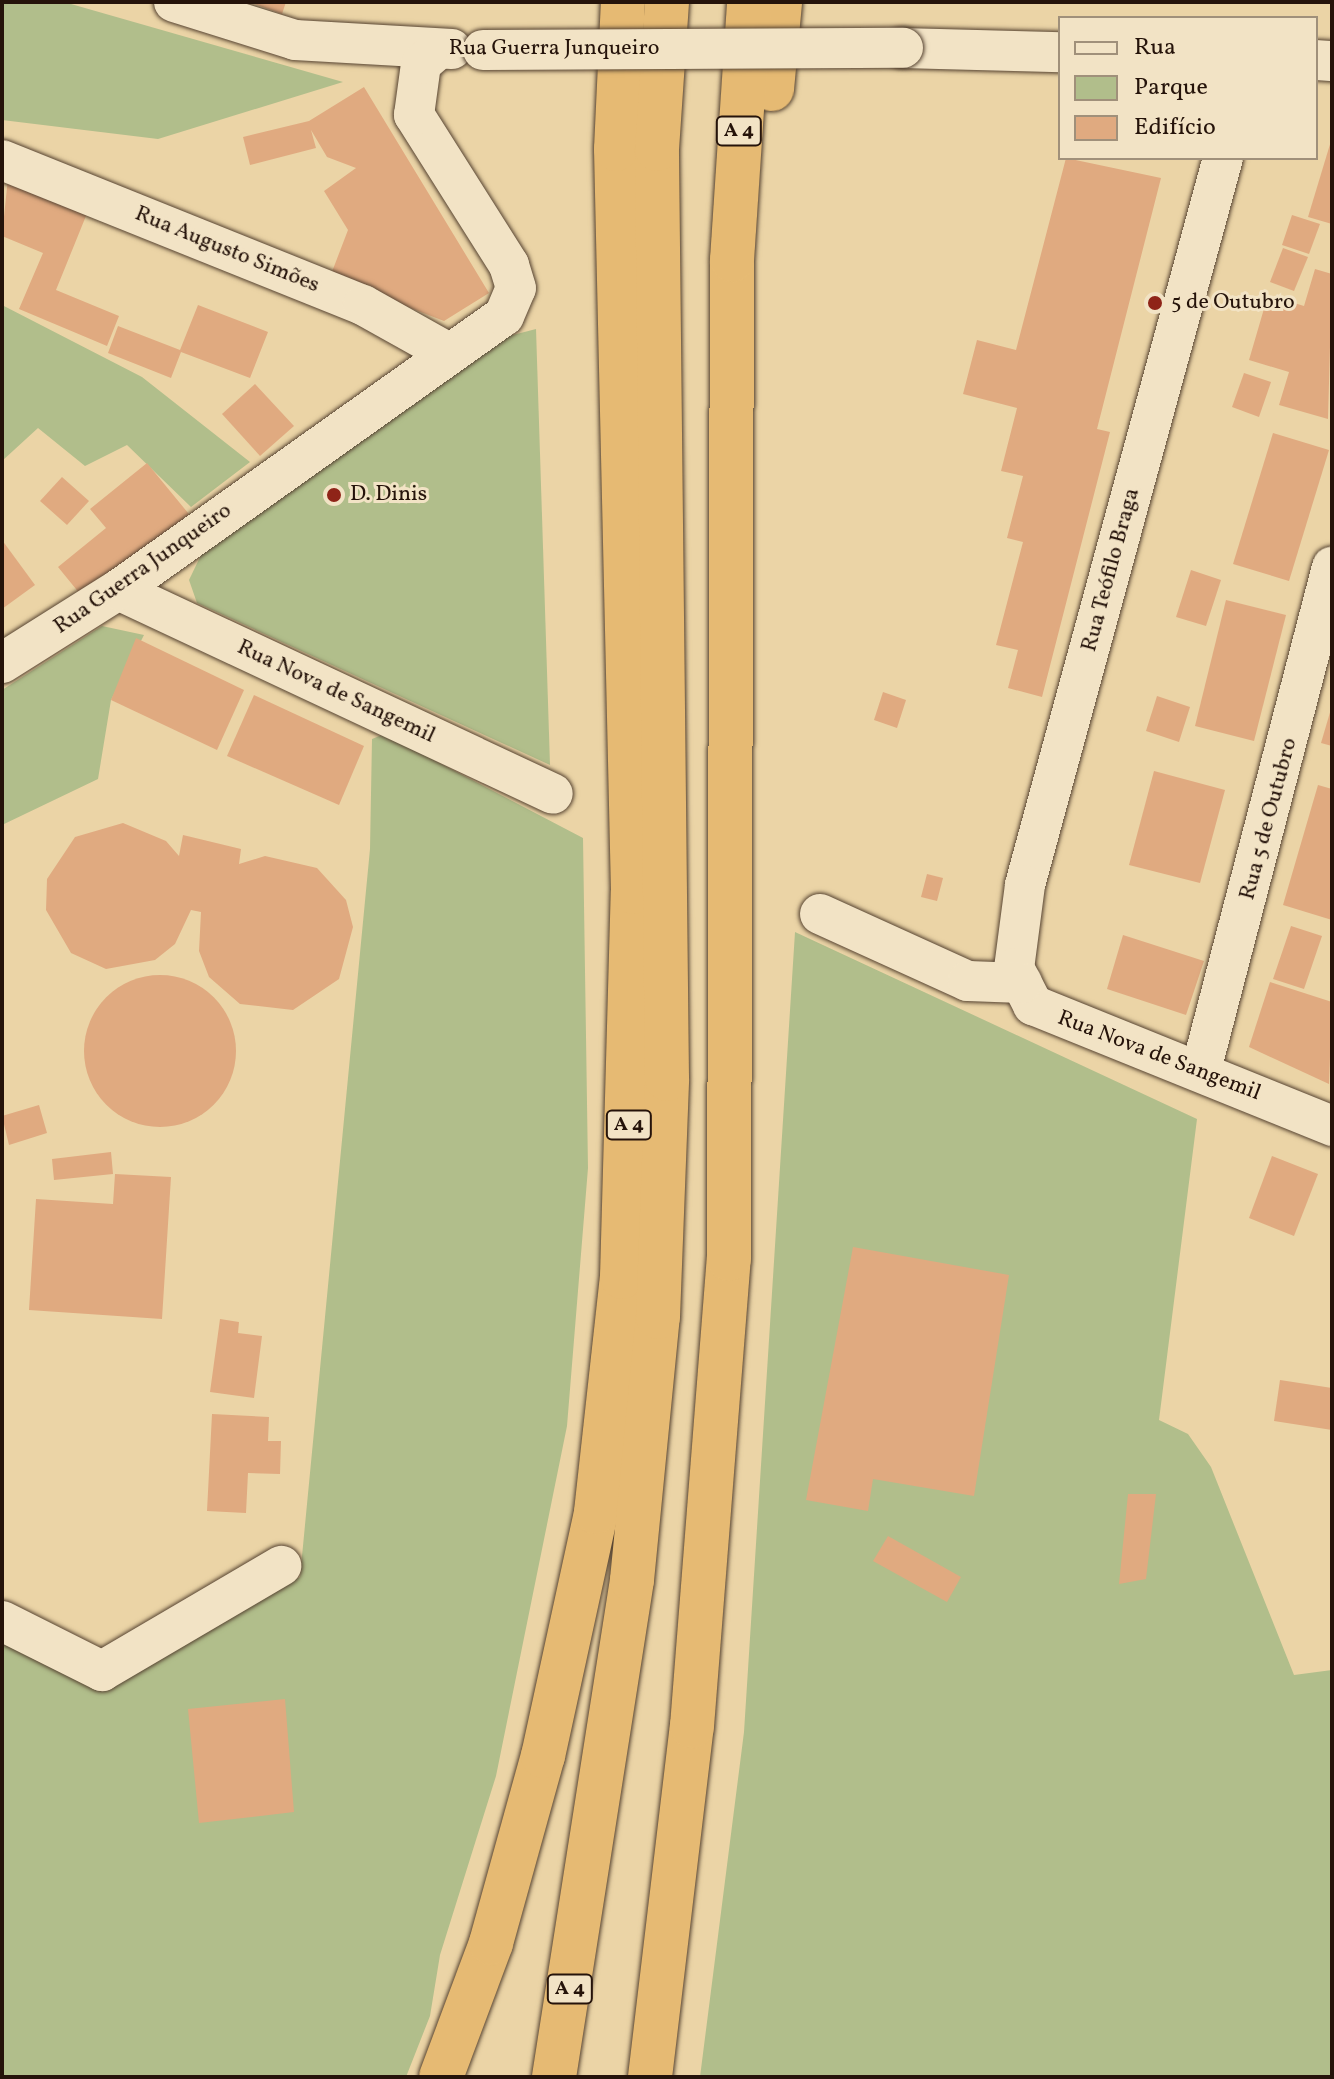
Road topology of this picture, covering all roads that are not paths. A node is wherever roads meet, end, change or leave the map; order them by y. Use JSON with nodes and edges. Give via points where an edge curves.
{"nodes":[{"id":1,"x":174,"y":2,"type":"edge"},
{"id":2,"x":623,"y":2,"type":"edge"},
{"id":3,"x":667,"y":2,"type":"edge"},
{"id":4,"x":749,"y":2,"type":"edge"},
{"id":5,"x":780,"y":2,"type":"edge"},
{"id":6,"x":438,"y":49,"type":"junction"},
{"id":7,"x":1058,"y":52,"type":"edge"},
{"id":8,"x":2,"y":160,"type":"edge"},
{"id":9,"x":1222,"y":160,"type":"edge"},
{"id":10,"x":732,"y":260,"type":"junction"},
{"id":11,"x":447,"y":352,"type":"junction"},
{"id":12,"x":1332,"y":567,"type":"edge"},
{"id":13,"x":118,"y":590,"type":"junction"},
{"id":14,"x":2,"y":663,"type":"edge"},
{"id":15,"x":553,"y":794,"type":"dead end"},
{"id":16,"x":820,"y":914,"type":"dead end"},
{"id":17,"x":1022,"y":983,"type":"junction"},
{"id":18,"x":1201,"y":1070,"type":"junction"},
{"id":19,"x":1332,"y":1126,"type":"edge"},
{"id":20,"x":281,"y":1566,"type":"dead end"},
{"id":21,"x":2,"y":1621,"type":"edge"},
{"id":22,"x":441,"y":2077,"type":"edge"},
{"id":23,"x":554,"y":2077,"type":"edge"},
{"id":24,"x":650,"y":2077,"type":"edge"}],
"edges":[{"from":1,"to":6,"type":"street","via":[[295,40]]},
{"from":2,"to":22,"type":"highway","number":"A 4","via":[[616,149],[633,892],[622,1277],[596,1512],[543,1756],[491,1943]]},
{"from":3,"to":23,"type":"highway","number":"A 4","via":[[657,149],[667,1031],[658,1317],[632,1580]]},
{"from":4,"to":10,"type":"highway","number":"A 4"},
{"from":5,"to":10,"type":"highway","via":[[760,228]]},
{"from":6,"to":7,"type":"street","name":"Rua Guerra Junqueiro","bridge":true},
{"from":6,"to":11,"type":"street","name":"Rua Guerra Junqueiro","via":[[421,64],[414,115],[509,265],[516,288],[504,316]]},
{"from":8,"to":11,"type":"street","name":"Rua Augusto Simões","via":[[363,305]]},
{"from":9,"to":17,"type":"street","name":"Rua Teófilo Braga","via":[[1017,916],[1012,948]]},
{"from":10,"to":24,"type":"highway","number":"A 4","via":[[729,1259],[692,1726]]},
{"from":11,"to":13,"type":"street","name":"Rua Guerra Junqueiro"},
{"from":12,"to":18,"type":"street","name":"Rua 5 de Outubro"},
{"from":13,"to":14,"type":"street","name":"Rua Guerra Junqueiro"},
{"from":13,"to":15,"type":"street","name":"Rua Nova de Sangemil"},
{"from":16,"to":17,"type":"street","via":[[968,981]]},
{"from":17,"to":18,"type":"street","name":"Rua Nova de Sangemil","via":[[1033,1005]]},
{"from":18,"to":19,"type":"street","name":"Rua Nova de Sangemil"},
{"from":20,"to":21,"type":"street","via":[[102,1671]]}]}
